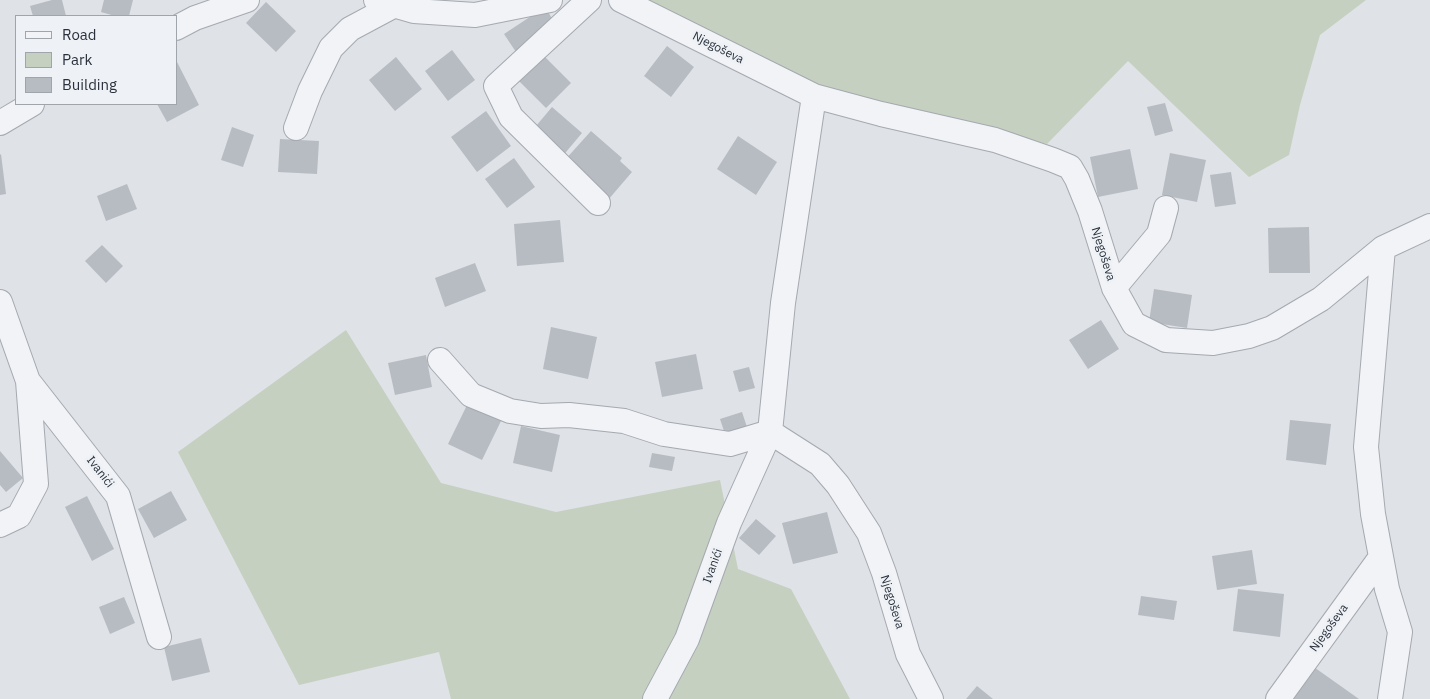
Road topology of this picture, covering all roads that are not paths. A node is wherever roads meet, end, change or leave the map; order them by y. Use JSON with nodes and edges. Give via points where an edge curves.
{"nodes":[{"id":1,"x":247,"y":0,"type":"edge"},
{"id":2,"x":550,"y":0,"type":"edge"},
{"id":3,"x":589,"y":0,"type":"edge"},
{"id":4,"x":621,"y":0,"type":"edge"},
{"id":5,"x":386,"y":3,"type":"edge"},
{"id":6,"x":470,"y":8,"type":"edge"},
{"id":7,"x":185,"y":15,"type":"edge"},
{"id":8,"x":814,"y":96,"type":"junction"},
{"id":9,"x":30,"y":105,"type":"edge"},
{"id":10,"x":0,"y":123,"type":"edge"},
{"id":11,"x":296,"y":128,"type":"dead end"},
{"id":12,"x":598,"y":203,"type":"dead end"},
{"id":13,"x":1166,"y":208,"type":"dead end"},
{"id":14,"x":1430,"y":226,"type":"edge"},
{"id":15,"x":1383,"y":248,"type":"junction"},
{"id":16,"x":1114,"y":288,"type":"junction"},
{"id":17,"x":0,"y":302,"type":"edge"},
{"id":18,"x":440,"y":360,"type":"dead end"},
{"id":19,"x":28,"y":381,"type":"junction"},
{"id":20,"x":770,"y":432,"type":"junction"},
{"id":21,"x":0,"y":525,"type":"edge"},
{"id":22,"x":1381,"y":557,"type":"junction"},
{"id":23,"x":159,"y":637,"type":"dead end"},
{"id":24,"x":655,"y":699,"type":"edge"},
{"id":25,"x":931,"y":699,"type":"edge"},
{"id":26,"x":1278,"y":699,"type":"edge"},
{"id":27,"x":1390,"y":699,"type":"edge"}],
"edges":[{"from":1,"to":7,"type":"street"},
{"from":2,"to":6,"type":"street"},
{"from":3,"to":12,"type":"street","via":[[496,86],[511,117]]},
{"from":4,"to":8,"type":"street","name":"Njegoševa"},
{"from":5,"to":6,"type":"street","via":[[414,11]]},
{"from":5,"to":11,"type":"street","via":[[350,29],[331,48]]},
{"from":8,"to":16,"type":"street","name":"Njegoševa","via":[[995,140],[1070,168],[1090,211]]},
{"from":8,"to":20,"type":"street","via":[[783,303]]},
{"from":9,"to":10,"type":"street"},
{"from":13,"to":16,"type":"street","via":[[1159,234]]},
{"from":14,"to":15,"type":"street","name":"Njegoševa"},
{"from":15,"to":16,"type":"street","name":"Njegoševa","via":[[1321,299],[1272,328],[1213,344],[1166,340],[1134,324]]},
{"from":15,"to":22,"type":"street","via":[[1366,448]]},
{"from":17,"to":19,"type":"street","name":"Ivanići"},
{"from":18,"to":20,"type":"street","via":[[471,395],[510,411],[624,421],[664,434],[730,444]]},
{"from":19,"to":21,"type":"street","name":"Ivanići","via":[[36,484],[19,516]]},
{"from":19,"to":23,"type":"street","name":"Ivanići","via":[[118,496]]},
{"from":20,"to":24,"type":"street","name":"Ivanići","via":[[729,523],[686,639]]},
{"from":20,"to":25,"type":"street","name":"Njegoševa","via":[[820,464],[869,532],[908,654]]},
{"from":22,"to":26,"type":"street","name":"Njegoševa"},
{"from":22,"to":27,"type":"street","via":[[1400,632]]}]}
